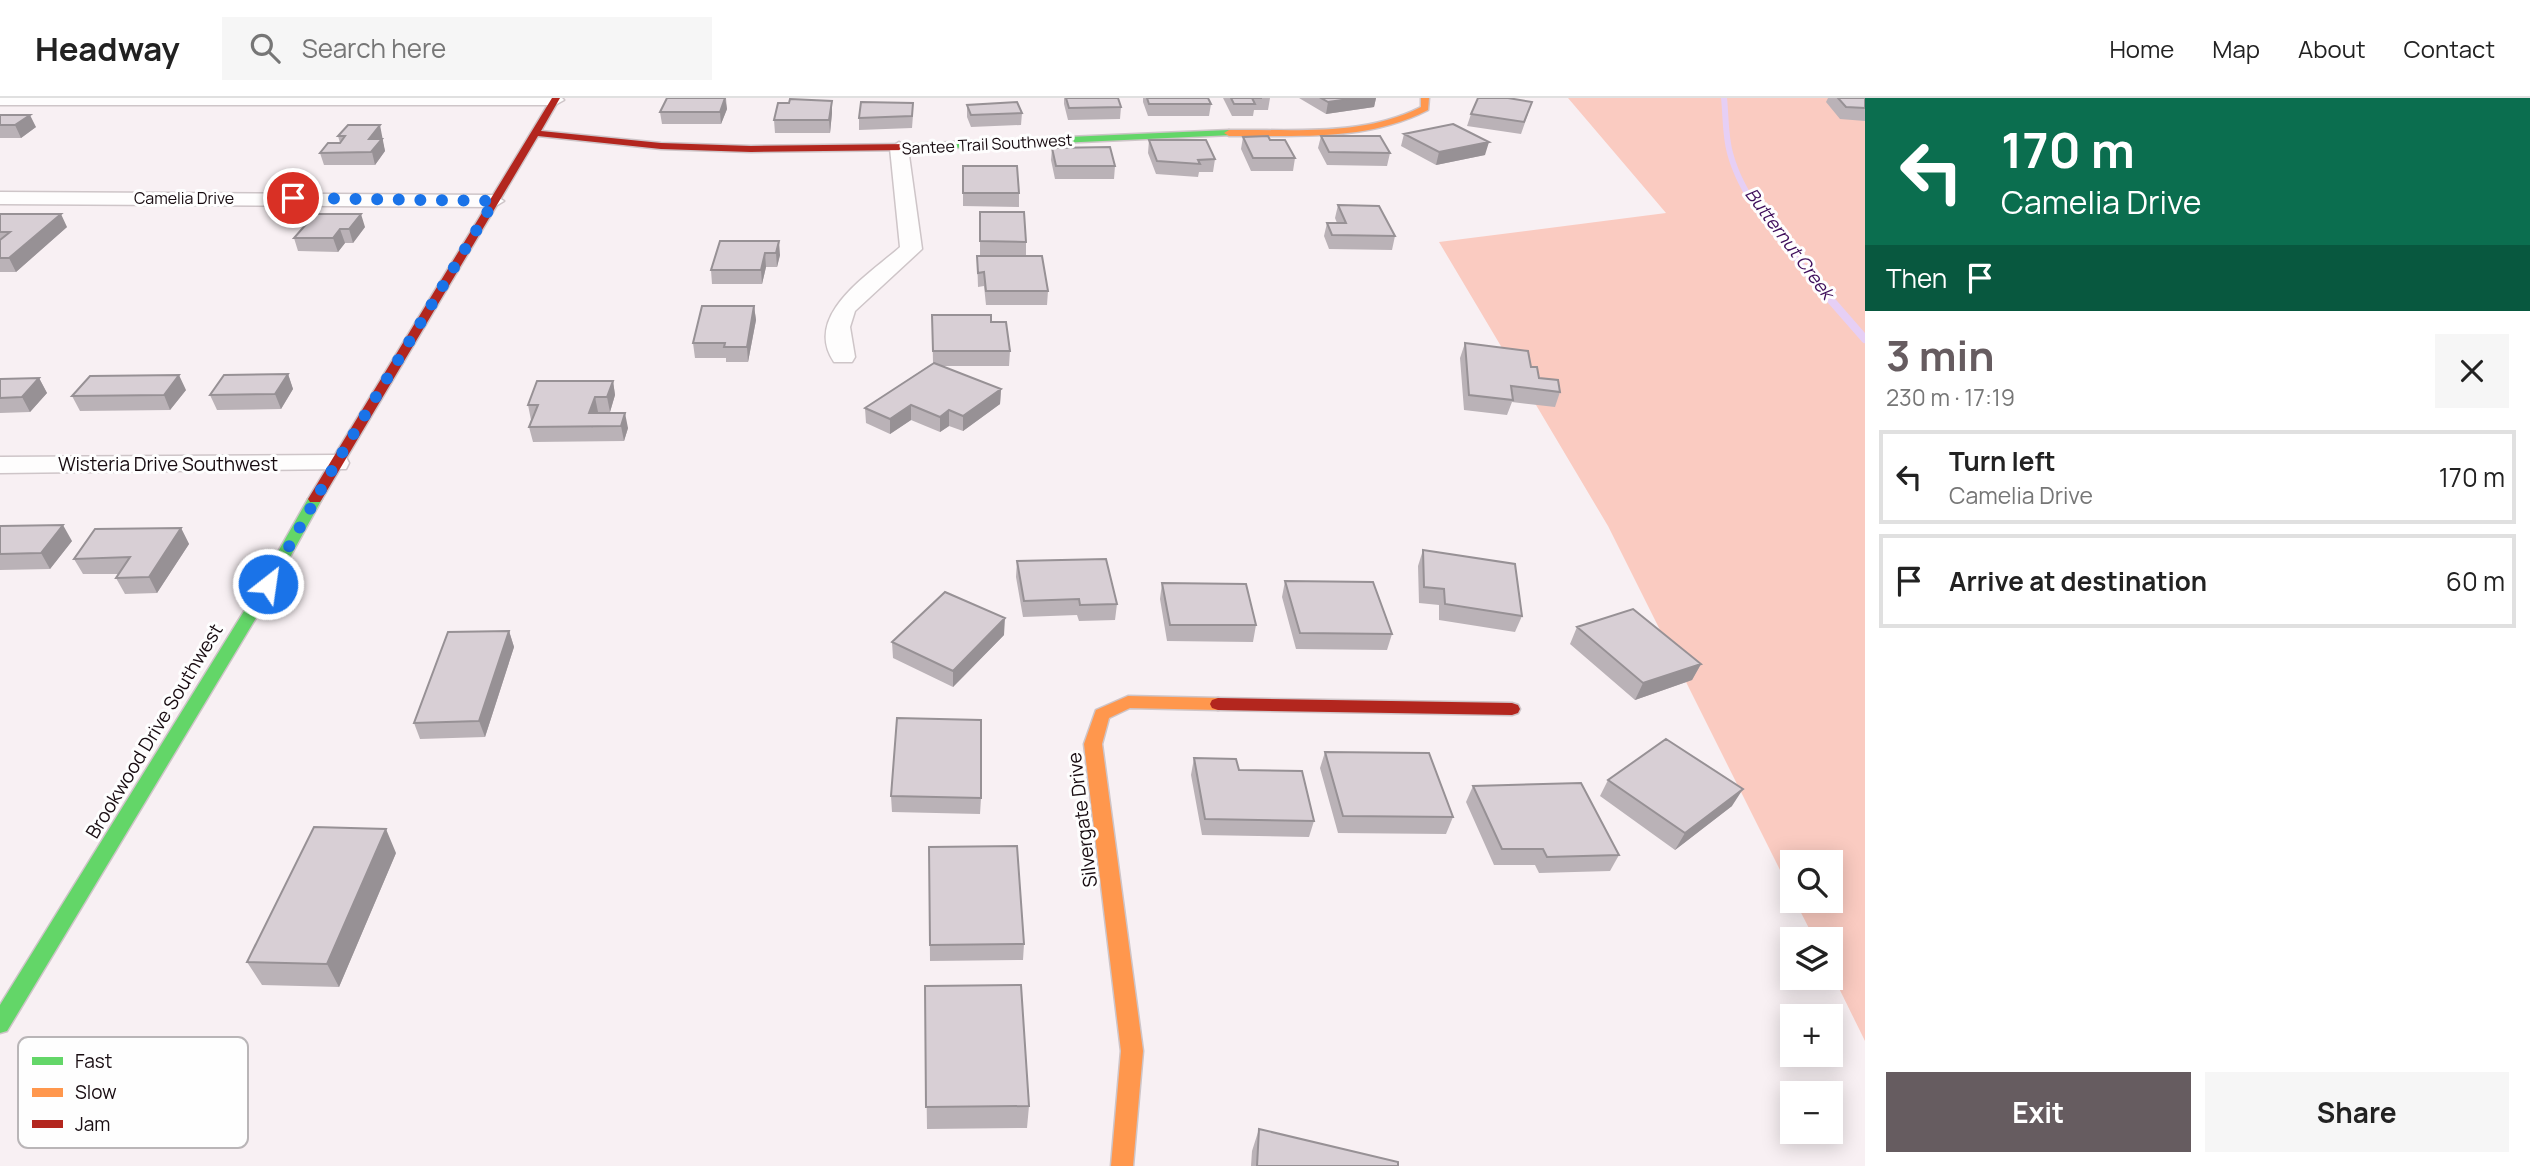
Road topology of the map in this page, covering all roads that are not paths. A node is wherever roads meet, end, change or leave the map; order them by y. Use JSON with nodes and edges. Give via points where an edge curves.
{"nodes":[{"id":1,"x":1424,"y":98,"type":"edge"},
{"id":2,"x":555,"y":99,"type":"edge"},
{"id":3,"x":0,"y":100,"type":"edge"},
{"id":4,"x":535,"y":133,"type":"junction"},
{"id":5,"x":899,"y":148,"type":"junction"},
{"id":6,"x":0,"y":198,"type":"edge"},
{"id":7,"x":494,"y":201,"type":"junction"},
{"id":8,"x":843,"y":357,"type":"dead end"},
{"id":9,"x":336,"y":463,"type":"junction"},
{"id":10,"x":0,"y":465,"type":"edge"},
{"id":11,"x":1512,"y":709,"type":"dead end"},
{"id":12,"x":0,"y":1024,"type":"edge"},
{"id":13,"x":1122,"y":1166,"type":"edge"}],
"edges":[{"from":1,"to":5,"type":"street","name":"Santee Trail Southwest","via":[[1425,108],[1410,118],[1358,130]]},
{"from":2,"to":3,"type":"street"},
{"from":2,"to":4,"type":"street","name":"Brookwood Drive Southwest"},
{"from":4,"to":5,"type":"street","name":"Santee Trail Southwest","via":[[712,148]]},
{"from":4,"to":7,"type":"street","name":"Brookwood Drive Southwest"},
{"from":5,"to":8,"type":"street","via":[[911,249],[845,308],[838,327]]},
{"from":6,"to":7,"type":"street","name":"Camelia Drive"},
{"from":7,"to":9,"type":"street","name":"Brookwood Drive Southwest"},
{"from":9,"to":10,"type":"street","name":"Wisteria Drive Southwest"},
{"from":9,"to":12,"type":"street","name":"Brookwood Drive Southwest","via":[[254,608]]},
{"from":11,"to":13,"type":"street","name":"Silvergate Drive","via":[[1128,702],[1102,714],[1093,744],[1132,1051]]}]}
